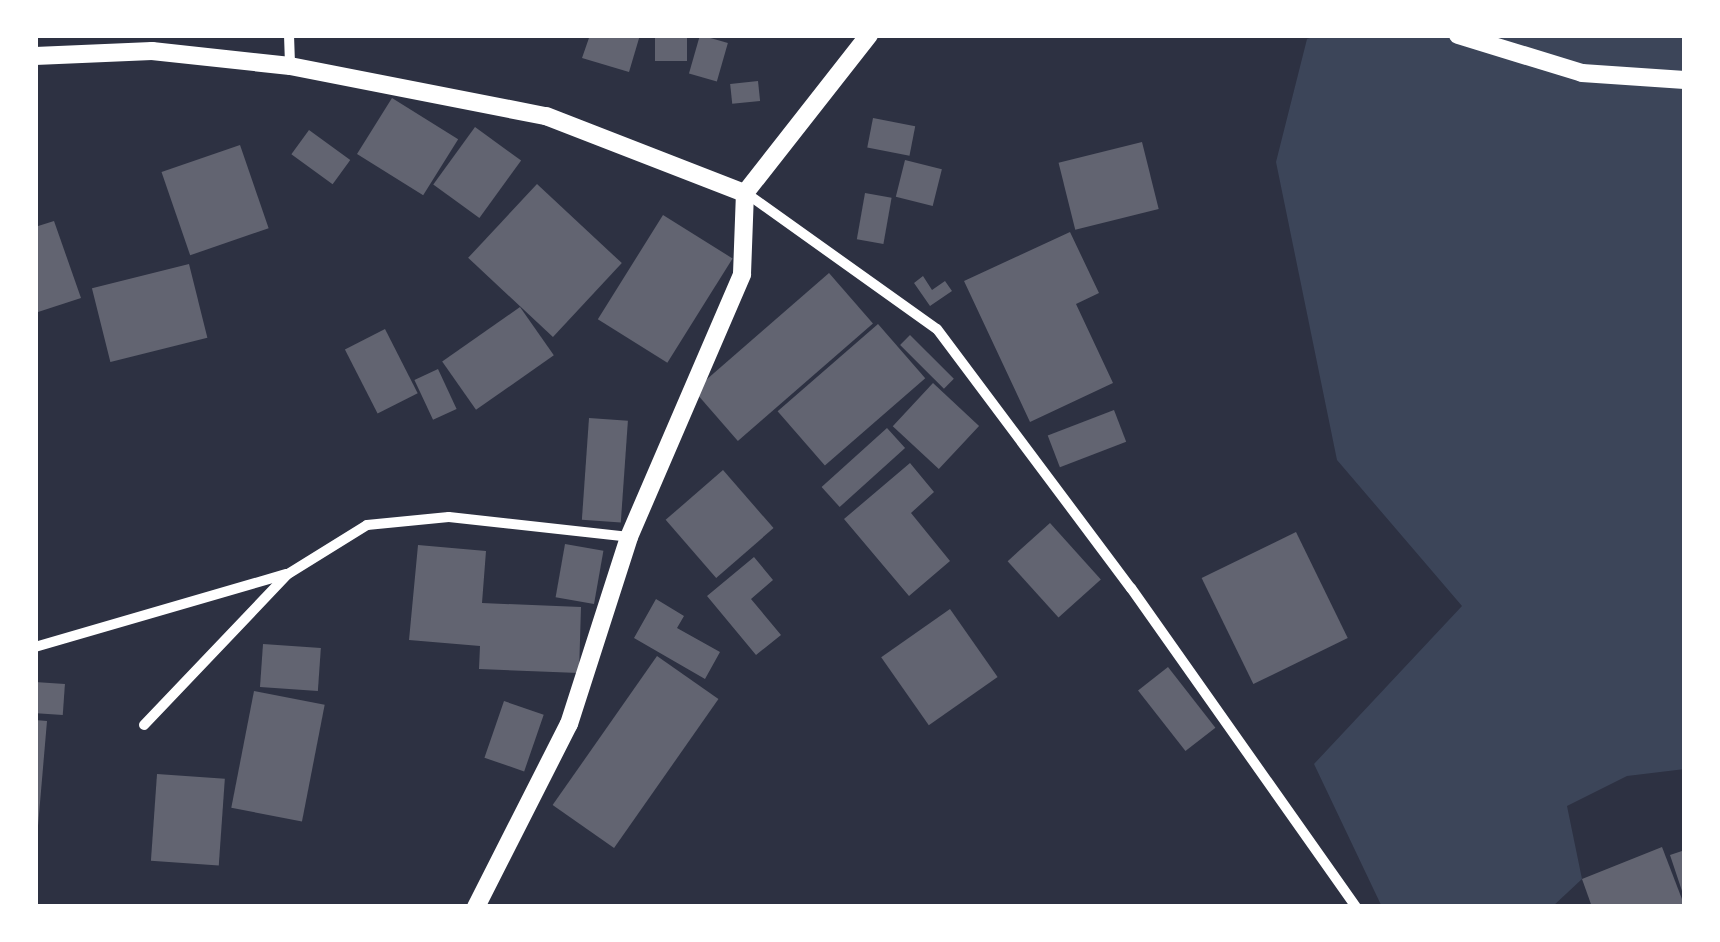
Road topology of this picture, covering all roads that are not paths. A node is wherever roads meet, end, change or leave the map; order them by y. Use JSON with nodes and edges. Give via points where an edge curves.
{"nodes":[{"id":1,"x":290,"y":35,"type":"edge"},
{"id":2,"x":869,"y":35,"type":"edge"},
{"id":3,"x":1458,"y":35,"type":"edge"},
{"id":4,"x":35,"y":56,"type":"edge"},
{"id":5,"x":290,"y":66,"type":"junction"},
{"id":6,"x":1685,"y":80,"type":"edge"},
{"id":7,"x":745,"y":193,"type":"junction"},
{"id":8,"x":630,"y":536,"type":"junction"},
{"id":9,"x":288,"y":574,"type":"junction"},
{"id":10,"x":35,"y":647,"type":"edge"},
{"id":11,"x":144,"y":725,"type":"dead end"},
{"id":12,"x":476,"y":907,"type":"edge"},
{"id":13,"x":1356,"y":907,"type":"edge"}],
"edges":[{"from":1,"to":5,"type":"street"},
{"from":2,"to":7,"type":"street"},
{"from":3,"to":6,"type":"street","via":[[1582,73]]},
{"from":4,"to":5,"type":"street","via":[[152,51]]},
{"from":5,"to":7,"type":"street","via":[[546,116]]},
{"from":7,"to":8,"type":"street","via":[[742,274]]},
{"from":7,"to":13,"type":"street","via":[[937,329],[1131,588]]},
{"from":8,"to":9,"type":"street","via":[[449,517],[368,526]]},
{"from":8,"to":12,"type":"street","via":[[569,724]]},
{"from":9,"to":10,"type":"street"},
{"from":9,"to":11,"type":"street"}]}
